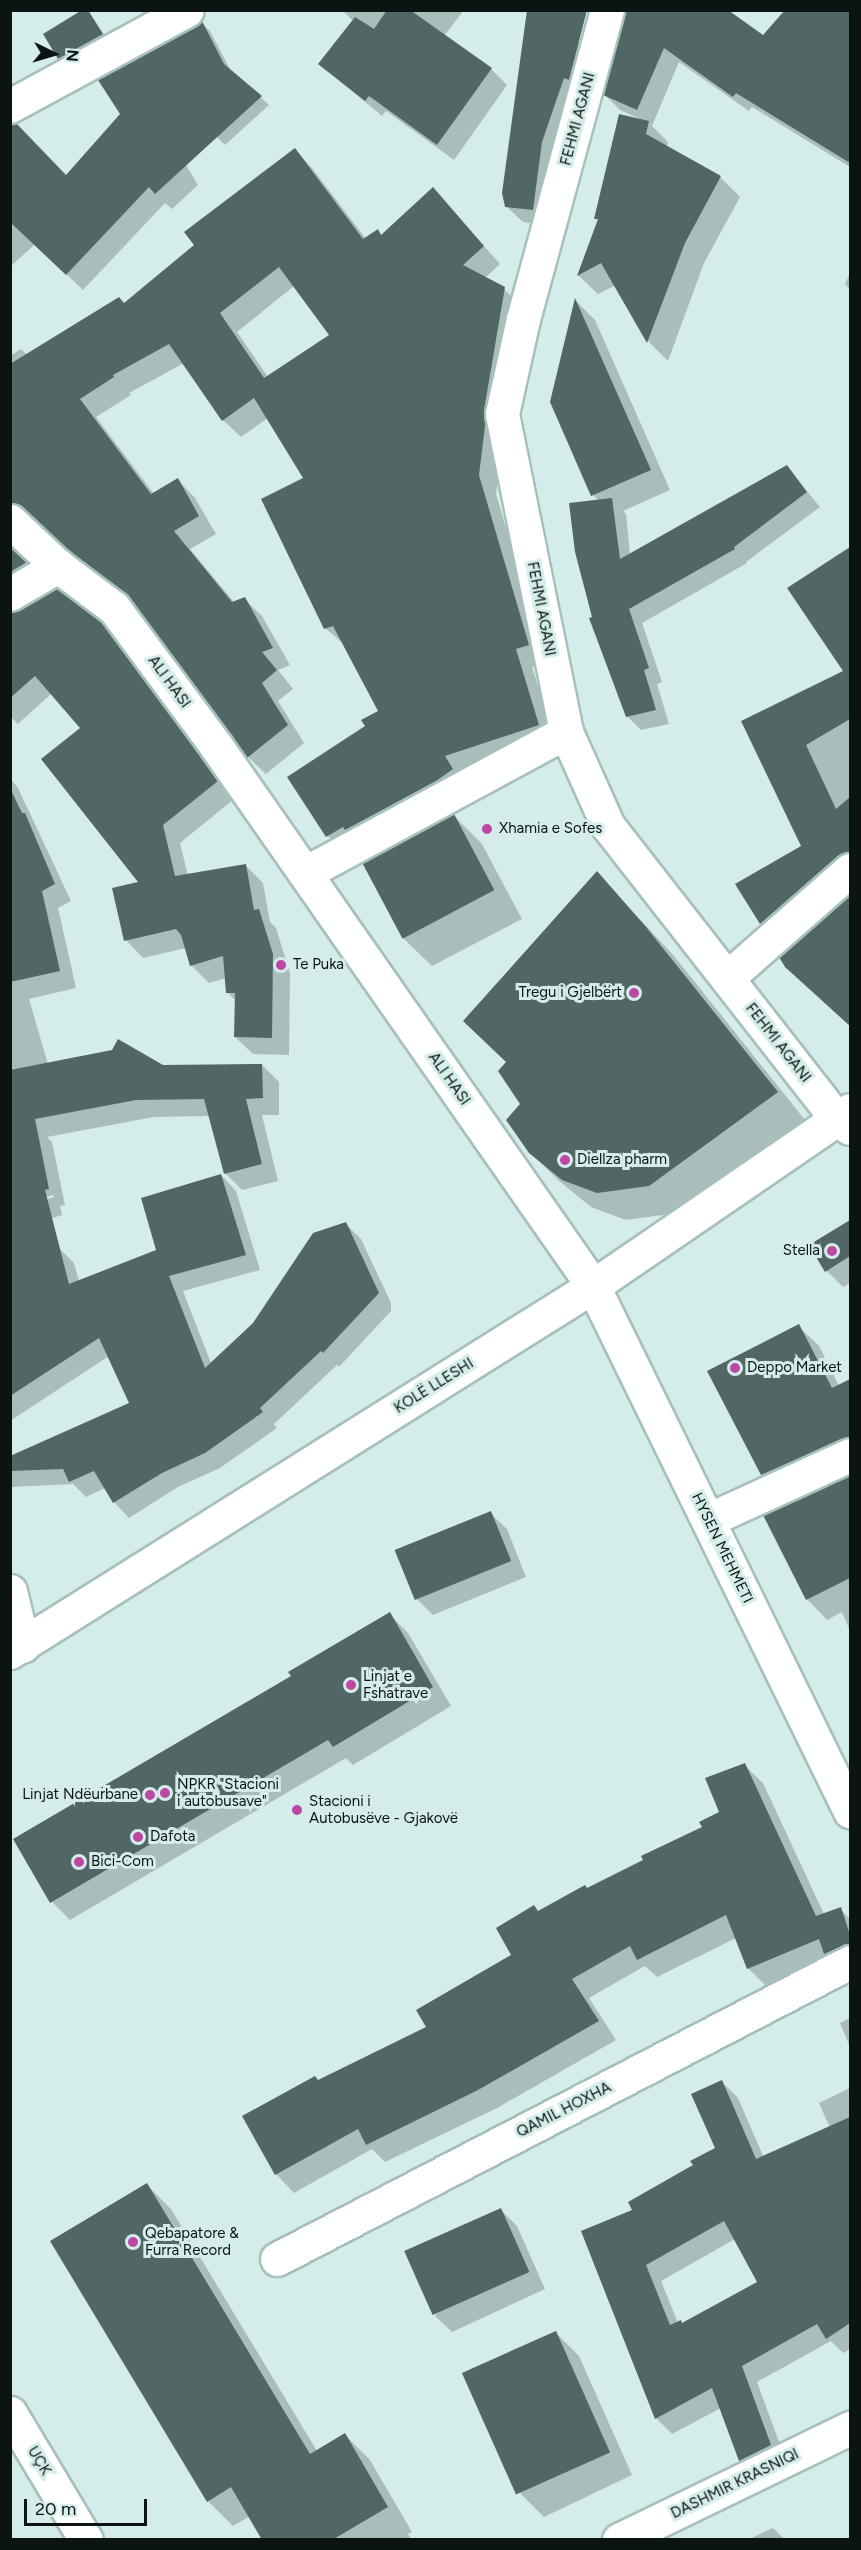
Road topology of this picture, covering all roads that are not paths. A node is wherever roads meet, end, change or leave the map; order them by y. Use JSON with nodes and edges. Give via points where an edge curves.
{"nodes":[{"id":1,"x":187,"y":10,"type":"edge"},
{"id":2,"x":607,"y":10,"type":"edge"},
{"id":3,"x":10,"y":106,"type":"edge"},
{"id":4,"x":10,"y":521,"type":"edge"},
{"id":5,"x":58,"y":566,"type":"junction"},
{"id":6,"x":10,"y":594,"type":"edge"},
{"id":7,"x":566,"y":732,"type":"junction"},
{"id":8,"x":850,"y":870,"type":"edge"},
{"id":9,"x":305,"y":873,"type":"junction"},
{"id":10,"x":727,"y":978,"type":"junction"},
{"id":11,"x":846,"y":1119,"type":"edge"},
{"id":12,"x":592,"y":1286,"type":"junction"},
{"id":13,"x":850,"y":1455,"type":"edge"},
{"id":14,"x":708,"y":1520,"type":"junction"},
{"id":15,"x":10,"y":1591,"type":"edge"},
{"id":16,"x":17,"y":1648,"type":"edge"},
{"id":17,"x":850,"y":1811,"type":"edge"},
{"id":18,"x":850,"y":1962,"type":"edge"},
{"id":19,"x":277,"y":2259,"type":"dead end"},
{"id":20,"x":10,"y":2413,"type":"edge"},
{"id":21,"x":850,"y":2428,"type":"edge"},
{"id":22,"x":86,"y":2540,"type":"edge"},
{"id":23,"x":619,"y":2540,"type":"edge"}],
"edges":[{"from":1,"to":3,"type":"street"},
{"from":2,"to":7,"type":"street","name":"FEHMI AGANI","via":[[523,319],[502,414]]},
{"from":4,"to":5,"type":"street","name":"ALI HASI"},
{"from":5,"to":6,"type":"street"},
{"from":5,"to":9,"type":"street","name":"ALI HASI","via":[[114,608]]},
{"from":7,"to":9,"type":"street"},
{"from":7,"to":10,"type":"street","name":"FEHMI AGANI","via":[[608,826]]},
{"from":8,"to":10,"type":"street"},
{"from":9,"to":12,"type":"street","name":"ALI HASI"},
{"from":10,"to":11,"type":"street","name":"FEHMI AGANI"},
{"from":11,"to":12,"type":"street","name":"KOLË LLESHI"},
{"from":12,"to":14,"type":"street","name":"HYSEN MEHMETI"},
{"from":12,"to":16,"type":"street","name":"KOLË LLESHI"},
{"from":13,"to":14,"type":"street"},
{"from":14,"to":17,"type":"street","name":"HYSEN MEHMETI"},
{"from":15,"to":16,"type":"street"},
{"from":18,"to":19,"type":"street","name":"QAMIL HOXHA"},
{"from":20,"to":22,"type":"street","name":"UÇK"},
{"from":21,"to":23,"type":"street","name":"DASHMIR KRASNIQI"}]}
